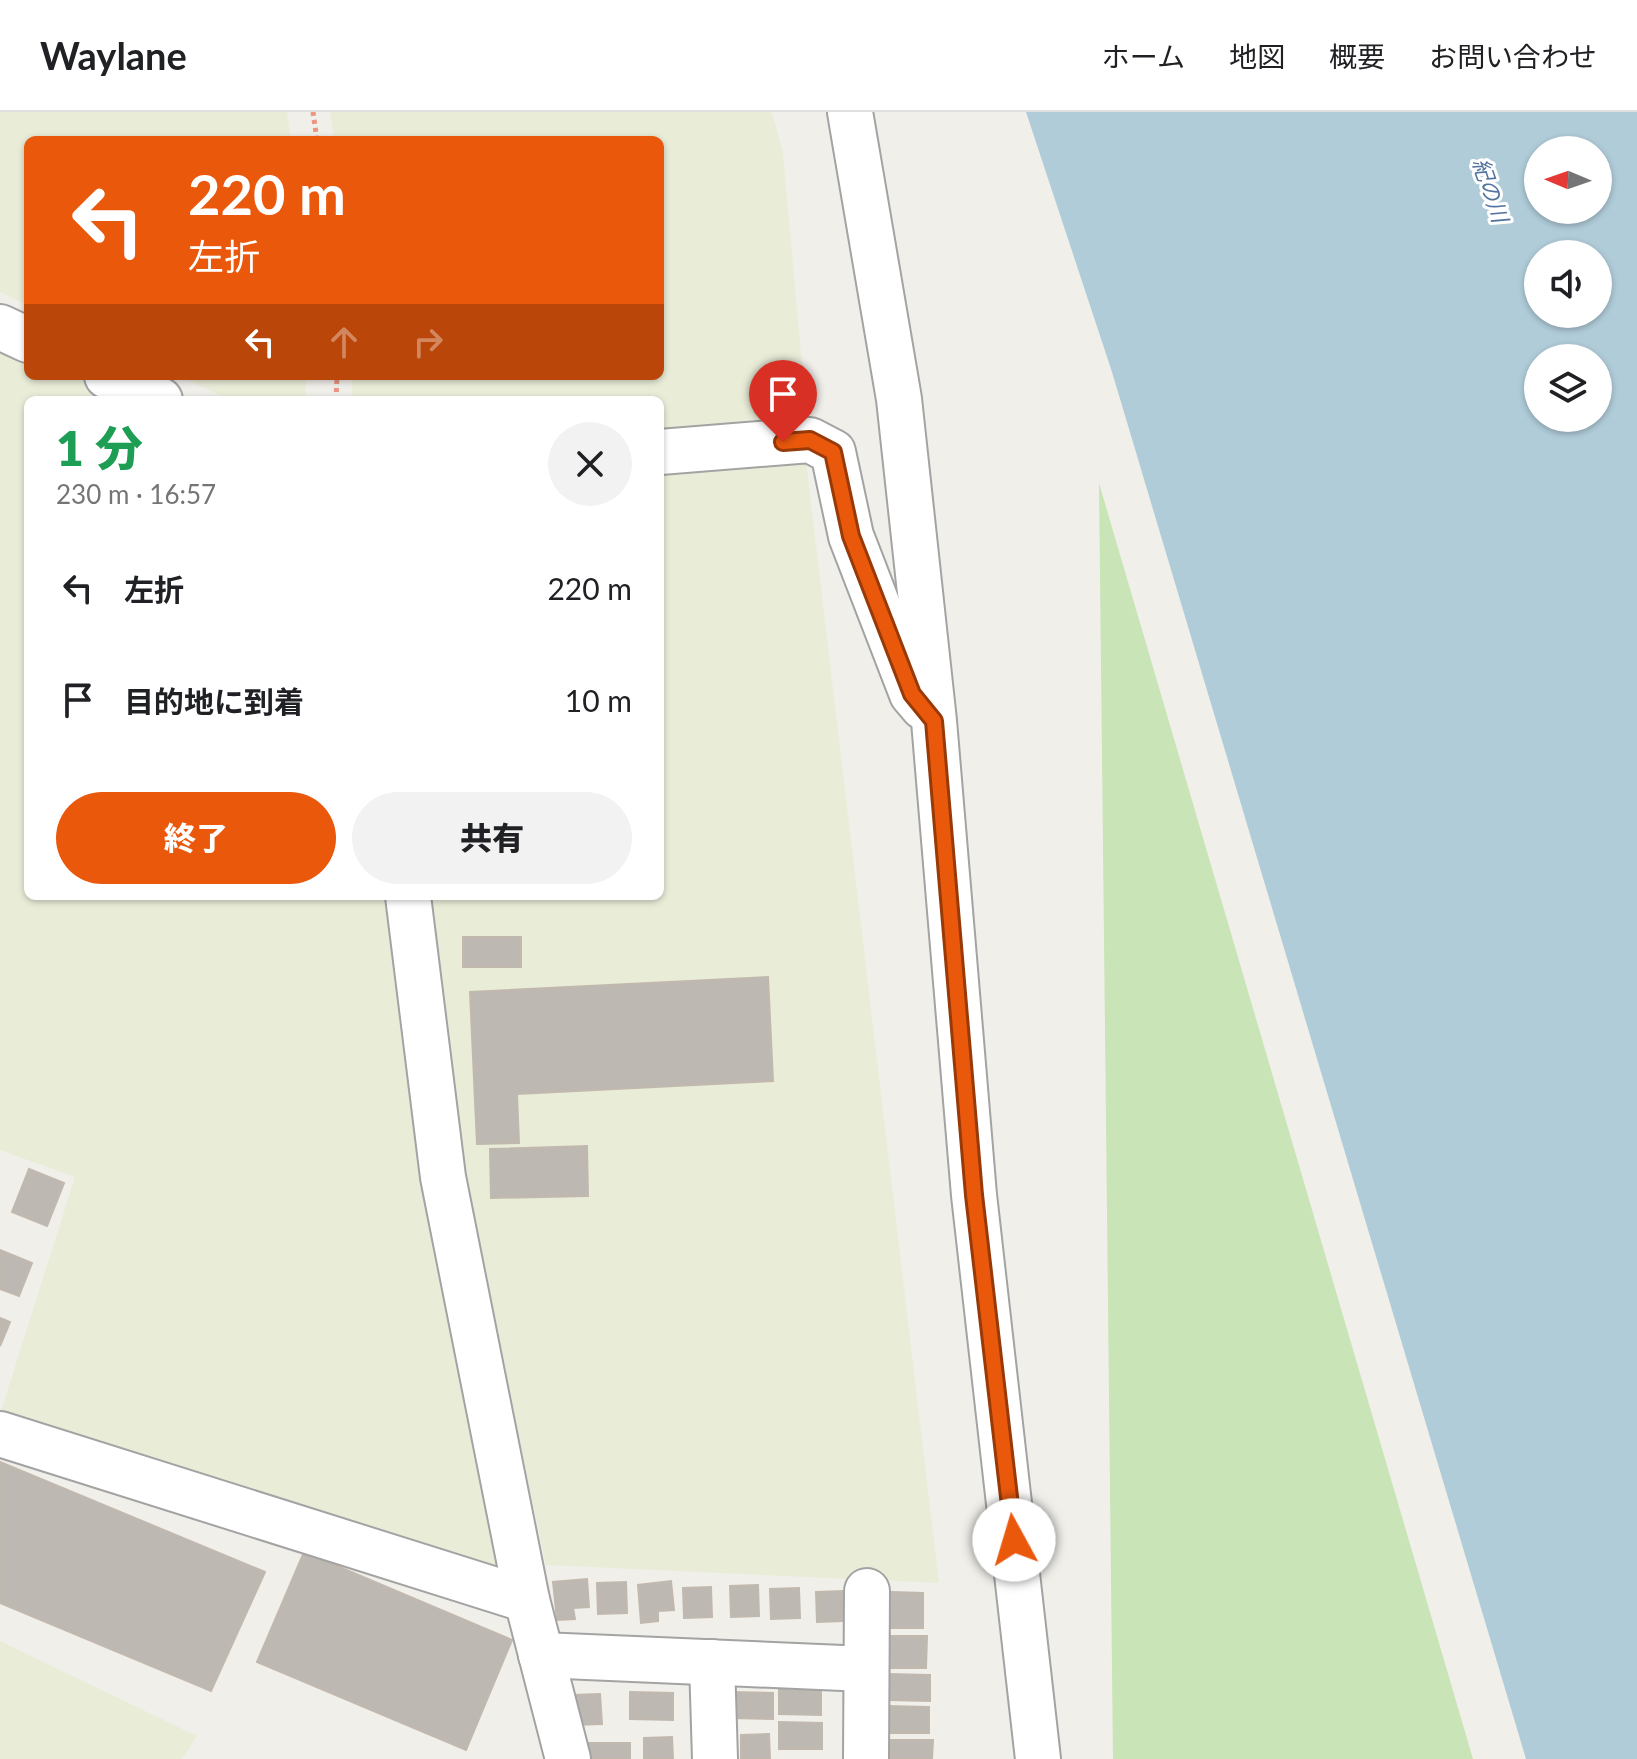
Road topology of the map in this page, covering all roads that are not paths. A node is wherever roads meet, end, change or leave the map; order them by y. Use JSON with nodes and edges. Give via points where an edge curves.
{"nodes":[{"id":1,"x":850,"y":112,"type":"edge"},
{"id":2,"x":0,"y":327,"type":"edge"},
{"id":3,"x":24,"y":338,"type":"edge"},
{"id":4,"x":116,"y":380,"type":"edge"},
{"id":5,"x":151,"y":396,"type":"edge"},
{"id":6,"x":664,"y":452,"type":"edge"},
{"id":7,"x":934,"y":721,"type":"junction"},
{"id":8,"x":408,"y":900,"type":"edge"},
{"id":9,"x":0,"y":1434,"type":"edge"},
{"id":10,"x":867,"y":1591,"type":"dead end"},
{"id":11,"x":527,"y":1600,"type":"junction"},
{"id":12,"x":541,"y":1655,"type":"junction"},
{"id":13,"x":712,"y":1662,"type":"junction"},
{"id":14,"x":866,"y":1669,"type":"junction"},
{"id":15,"x":568,"y":1759,"type":"edge"},
{"id":16,"x":715,"y":1759,"type":"edge"},
{"id":17,"x":866,"y":1759,"type":"edge"},
{"id":18,"x":1038,"y":1759,"type":"edge"}],
"edges":[{"from":1,"to":7,"type":"street","via":[[899,399]]},
{"from":2,"to":3,"type":"street"},
{"from":4,"to":5,"type":"street"},
{"from":6,"to":7,"type":"street","via":[[810,440],[833,452],[851,536],[912,694]]},
{"from":7,"to":18,"type":"street","via":[[974,1195]]},
{"from":8,"to":11,"type":"street","via":[[443,1177]]},
{"from":9,"to":11,"type":"street"},
{"from":10,"to":14,"type":"street"},
{"from":11,"to":12,"type":"street"},
{"from":12,"to":13,"type":"street"},
{"from":12,"to":15,"type":"street"},
{"from":13,"to":14,"type":"street"},
{"from":13,"to":16,"type":"street"},
{"from":14,"to":17,"type":"street"}]}
